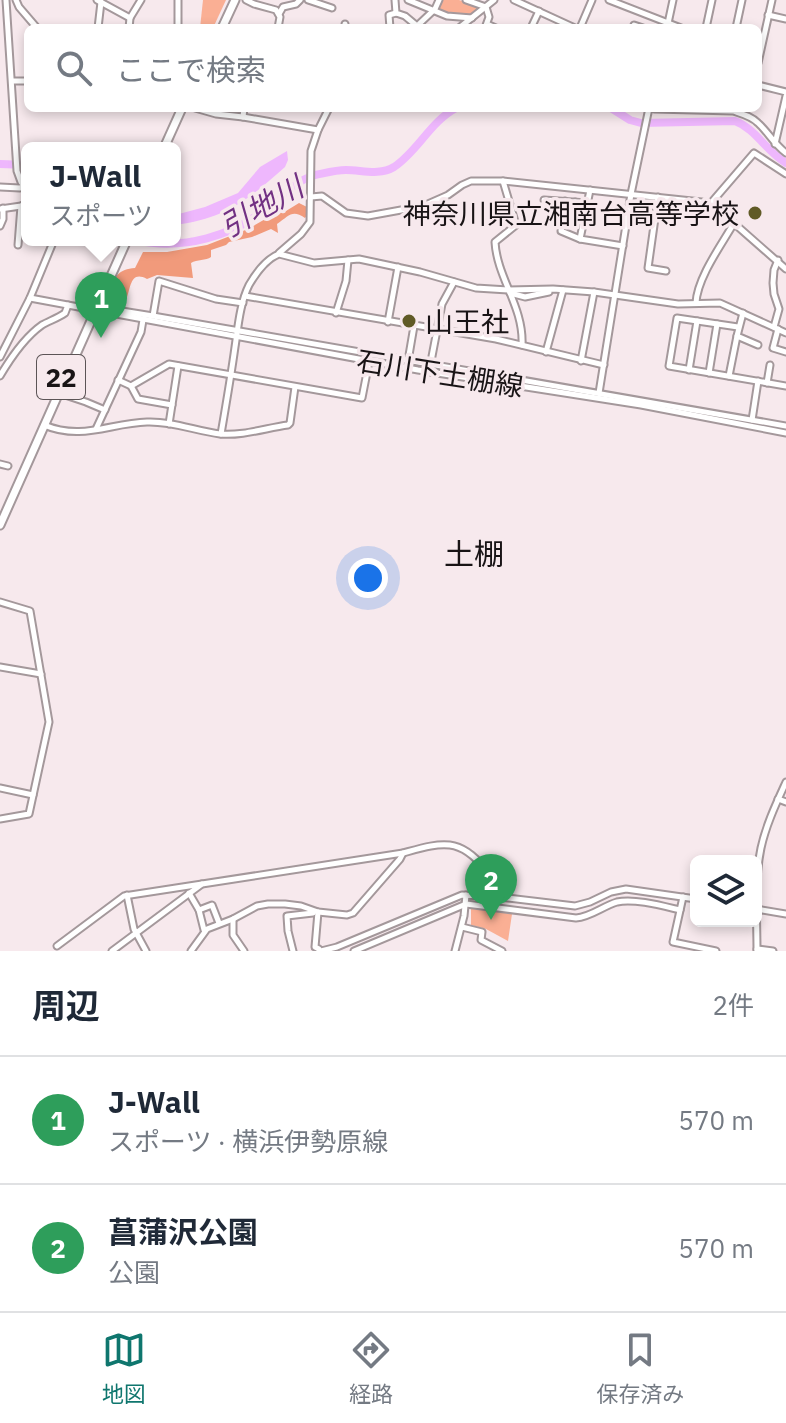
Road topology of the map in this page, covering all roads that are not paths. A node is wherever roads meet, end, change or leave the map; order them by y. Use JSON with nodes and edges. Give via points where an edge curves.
{"nodes":[{"id":1,"x":6,"y":0,"type":"edge"},
{"id":2,"x":16,"y":0,"type":"edge"},
{"id":3,"x":141,"y":0,"type":"edge"},
{"id":4,"x":178,"y":0,"type":"edge"},
{"id":5,"x":233,"y":0,"type":"edge"},
{"id":6,"x":246,"y":0,"type":"edge"},
{"id":7,"x":300,"y":0,"type":"edge"},
{"id":8,"x":308,"y":0,"type":"edge"},
{"id":9,"x":395,"y":0,"type":"edge"},
{"id":10,"x":408,"y":0,"type":"edge"},
{"id":11,"x":439,"y":0,"type":"edge"},
{"id":12,"x":466,"y":0,"type":"edge"},
{"id":13,"x":494,"y":0,"type":"edge"},
{"id":14,"x":514,"y":0,"type":"edge"},
{"id":15,"x":592,"y":0,"type":"edge"},
{"id":16,"x":609,"y":0,"type":"edge"},
{"id":17,"x":632,"y":0,"type":"edge"},
{"id":18,"x":673,"y":0,"type":"edge"},
{"id":19,"x":712,"y":0,"type":"edge"},
{"id":20,"x":742,"y":0,"type":"edge"},
{"id":21,"x":772,"y":0,"type":"edge"},
{"id":22,"x":99,"y":1,"type":"edge"},
{"id":23,"x":486,"y":7,"type":"junction"},
{"id":24,"x":332,"y":8,"type":"dead end"},
{"id":25,"x":630,"y":9,"type":"junction"},
{"id":26,"x":433,"y":11,"type":"junction"},
{"id":27,"x":539,"y":11,"type":"junction"},
{"id":28,"x":396,"y":13,"type":"junction"},
{"id":29,"x":279,"y":14,"type":"junction"},
{"id":30,"x":768,"y":15,"type":"junction"},
{"id":31,"x":130,"y":18,"type":"junction"},
{"id":32,"x":472,"y":18,"type":"junction"},
{"id":33,"x":786,"y":19,"type":"edge"},
{"id":34,"x":34,"y":24,"type":"edge"},
{"id":35,"x":98,"y":24,"type":"edge"},
{"id":36,"x":129,"y":24,"type":"edge"},
{"id":37,"x":178,"y":24,"type":"edge"},
{"id":38,"x":222,"y":24,"type":"edge"},
{"id":39,"x":278,"y":24,"type":"edge"},
{"id":40,"x":390,"y":24,"type":"edge"},
{"id":41,"x":415,"y":24,"type":"edge"},
{"id":42,"x":419,"y":24,"type":"edge"},
{"id":43,"x":464,"y":24,"type":"edge"},
{"id":44,"x":487,"y":24,"type":"edge"},
{"id":45,"x":533,"y":24,"type":"edge"},
{"id":46,"x":561,"y":24,"type":"edge"},
{"id":47,"x":579,"y":24,"type":"edge"},
{"id":48,"x":663,"y":24,"type":"edge"},
{"id":49,"x":667,"y":24,"type":"edge"},
{"id":50,"x":707,"y":24,"type":"edge"},
{"id":51,"x":737,"y":24,"type":"edge"},
{"id":52,"x":762,"y":38,"type":"edge"},
{"id":53,"x":0,"y":64,"type":"edge"},
{"id":54,"x":11,"y":65,"type":"junction"},
{"id":55,"x":12,"y":81,"type":"junction"},
{"id":56,"x":24,"y":81,"type":"edge"},
{"id":57,"x":762,"y":86,"type":"edge"},
{"id":58,"x":786,"y":94,"type":"edge"},
{"id":59,"x":182,"y":112,"type":"edge"},
{"id":60,"x":209,"y":112,"type":"edge"},
{"id":61,"x":244,"y":112,"type":"edge"},
{"id":62,"x":327,"y":112,"type":"edge"},
{"id":63,"x":650,"y":112,"type":"edge"},
{"id":64,"x":735,"y":112,"type":"edge"},
{"id":65,"x":243,"y":117,"type":"junction"},
{"id":66,"x":778,"y":129,"type":"junction"},
{"id":67,"x":318,"y":130,"type":"junction"},
{"id":68,"x":786,"y":131,"type":"edge"},
{"id":69,"x":169,"y":142,"type":"edge"},
{"id":70,"x":775,"y":145,"type":"junction"},
{"id":71,"x":786,"y":153,"type":"edge"},
{"id":72,"x":786,"y":174,"type":"edge"},
{"id":73,"x":21,"y":180,"type":"edge"},
{"id":74,"x":503,"y":181,"type":"junction"},
{"id":75,"x":0,"y":187,"type":"edge"},
{"id":76,"x":21,"y":188,"type":"edge"},
{"id":77,"x":590,"y":190,"type":"junction"},
{"id":78,"x":631,"y":194,"type":"junction"},
{"id":79,"x":311,"y":197,"type":"junction"},
{"id":80,"x":658,"y":197,"type":"junction"},
{"id":81,"x":544,"y":200,"type":"dead end"},
{"id":82,"x":565,"y":201,"type":"junction"},
{"id":83,"x":575,"y":202,"type":"junction"},
{"id":84,"x":587,"y":203,"type":"junction"},
{"id":85,"x":711,"y":203,"type":"junction"},
{"id":86,"x":2,"y":208,"type":"edge"},
{"id":87,"x":572,"y":220,"type":"dead end"},
{"id":88,"x":734,"y":223,"type":"junction"},
{"id":89,"x":21,"y":224,"type":"edge"},
{"id":90,"x":0,"y":226,"type":"edge"},
{"id":91,"x":580,"y":239,"type":"junction"},
{"id":92,"x":18,"y":245,"type":"dead end"},
{"id":93,"x":52,"y":246,"type":"edge"},
{"id":94,"x":123,"y":246,"type":"edge"},
{"id":95,"x":623,"y":246,"type":"junction"},
{"id":96,"x":279,"y":254,"type":"junction"},
{"id":97,"x":348,"y":259,"type":"junction"},
{"id":98,"x":778,"y":260,"type":"junction"},
{"id":99,"x":398,"y":267,"type":"junction"},
{"id":100,"x":786,"y":269,"type":"edge"},
{"id":101,"x":666,"y":271,"type":"dead end"},
{"id":102,"x":454,"y":282,"type":"junction"},
{"id":103,"x":560,"y":290,"type":"junction"},
{"id":104,"x":509,"y":292,"type":"junction"},
{"id":105,"x":594,"y":292,"type":"junction"},
{"id":106,"x":615,"y":295,"type":"junction"},
{"id":107,"x":245,"y":296,"type":"junction"},
{"id":108,"x":30,"y":298,"type":"junction"},
{"id":109,"x":243,"y":303,"type":"junction"},
{"id":110,"x":696,"y":303,"type":"junction"},
{"id":111,"x":68,"y":305,"type":"junction"},
{"id":112,"x":92,"y":309,"type":"junction"},
{"id":113,"x":336,"y":313,"type":"junction"},
{"id":114,"x":743,"y":313,"type":"junction"},
{"id":115,"x":153,"y":316,"type":"junction"},
{"id":116,"x":143,"y":320,"type":"junction"},
{"id":117,"x":697,"y":321,"type":"junction"},
{"id":118,"x":388,"y":322,"type":"junction"},
{"id":119,"x":717,"y":324,"type":"junction"},
{"id":120,"x":414,"y":326,"type":"junction"},
{"id":121,"x":738,"y":327,"type":"junction"},
{"id":122,"x":436,"y":330,"type":"junction"},
{"id":123,"x":781,"y":330,"type":"edge"},
{"id":124,"x":237,"y":334,"type":"junction"},
{"id":125,"x":737,"y":336,"type":"junction"},
{"id":126,"x":522,"y":345,"type":"junction"},
{"id":127,"x":758,"y":345,"type":"dead end"},
{"id":128,"x":546,"y":352,"type":"junction"},
{"id":129,"x":786,"y":352,"type":"edge"},
{"id":130,"x":0,"y":357,"type":"edge"},
{"id":131,"x":408,"y":361,"type":"junction"},
{"id":132,"x":581,"y":361,"type":"junction"},
{"id":133,"x":369,"y":362,"type":"junction"},
{"id":134,"x":430,"y":365,"type":"junction"},
{"id":135,"x":604,"y":365,"type":"junction"},
{"id":136,"x":770,"y":365,"type":"dead end"},
{"id":137,"x":178,"y":366,"type":"junction"},
{"id":138,"x":689,"y":370,"type":"junction"},
{"id":139,"x":429,"y":372,"type":"junction"},
{"id":140,"x":709,"y":373,"type":"junction"},
{"id":141,"x":231,"y":375,"type":"junction"},
{"id":142,"x":0,"y":376,"type":"edge"},
{"id":143,"x":729,"y":376,"type":"junction"},
{"id":144,"x":118,"y":380,"type":"junction"},
{"id":145,"x":758,"y":381,"type":"junction"},
{"id":146,"x":767,"y":383,"type":"junction"},
{"id":147,"x":131,"y":386,"type":"junction"},
{"id":148,"x":786,"y":386,"type":"edge"},
{"id":149,"x":295,"y":387,"type":"junction"},
{"id":150,"x":58,"y":393,"type":"junction"},
{"id":151,"x":599,"y":395,"type":"junction"},
{"id":152,"x":172,"y":405,"type":"junction"},
{"id":153,"x":105,"y":410,"type":"junction"},
{"id":154,"x":752,"y":420,"type":"junction"},
{"id":155,"x":169,"y":424,"type":"junction"},
{"id":156,"x":43,"y":425,"type":"junction"},
{"id":157,"x":786,"y":426,"type":"edge"},
{"id":158,"x":96,"y":430,"type":"junction"},
{"id":159,"x":786,"y":433,"type":"edge"},
{"id":160,"x":221,"y":434,"type":"junction"},
{"id":161,"x":0,"y":464,"type":"edge"},
{"id":162,"x":8,"y":466,"type":"dead end"},
{"id":163,"x":0,"y":514,"type":"edge"},
{"id":164,"x":0,"y":525,"type":"edge"},
{"id":165,"x":0,"y":602,"type":"edge"},
{"id":166,"x":0,"y":667,"type":"edge"},
{"id":167,"x":41,"y":674,"type":"junction"},
{"id":168,"x":786,"y":782,"type":"edge"},
{"id":169,"x":0,"y":788,"type":"edge"},
{"id":170,"x":33,"y":795,"type":"junction"},
{"id":171,"x":778,"y":799,"type":"junction"},
{"id":172,"x":786,"y":802,"type":"edge"},
{"id":173,"x":0,"y":819,"type":"edge"},
{"id":174,"x":403,"y":853,"type":"junction"},
{"id":175,"x":760,"y":855,"type":"edge"},
{"id":176,"x":202,"y":884,"type":"junction"},
{"id":177,"x":189,"y":893,"type":"junction"},
{"id":178,"x":127,"y":895,"type":"junction"},
{"id":179,"x":466,"y":895,"type":"junction"},
{"id":180,"x":499,"y":897,"type":"junction"},
{"id":181,"x":683,"y":897,"type":"junction"},
{"id":182,"x":690,"y":898,"type":"edge"},
{"id":183,"x":466,"y":904,"type":"junction"},
{"id":184,"x":199,"y":910,"type":"junction"},
{"id":185,"x":680,"y":910,"type":"junction"},
{"id":186,"x":762,"y":910,"type":"edge"},
{"id":187,"x":318,"y":913,"type":"junction"},
{"id":188,"x":786,"y":914,"type":"edge"},
{"id":189,"x":233,"y":919,"type":"junction"},
{"id":190,"x":219,"y":923,"type":"junction"},
{"id":191,"x":462,"y":927,"type":"junction"},
{"id":192,"x":756,"y":927,"type":"edge"},
{"id":193,"x":205,"y":931,"type":"junction"},
{"id":194,"x":136,"y":933,"type":"junction"},
{"id":195,"x":57,"y":946,"type":"dead end"},
{"id":196,"x":757,"y":950,"type":"edge"},
{"id":197,"x":112,"y":951,"type":"edge"},
{"id":198,"x":146,"y":951,"type":"edge"},
{"id":199,"x":191,"y":951,"type":"edge"},
{"id":200,"x":244,"y":951,"type":"edge"},
{"id":201,"x":293,"y":951,"type":"edge"},
{"id":202,"x":320,"y":951,"type":"edge"},
{"id":203,"x":354,"y":951,"type":"edge"},
{"id":204,"x":455,"y":951,"type":"edge"},
{"id":205,"x":502,"y":951,"type":"edge"},
{"id":206,"x":716,"y":951,"type":"edge"},
{"id":207,"x":773,"y":951,"type":"edge"}],
"edges":[{"from":1,"to":54,"type":"street"},
{"from":2,"to":34,"type":"street"},
{"from":3,"to":31,"type":"street"},
{"from":4,"to":37,"type":"street"},
{"from":5,"to":38,"type":"main road"},
{"from":6,"to":29,"type":"street"},
{"from":7,"to":29,"type":"street"},
{"from":8,"to":24,"type":"street"},
{"from":9,"to":28,"type":"street"},
{"from":10,"to":26,"type":"street"},
{"from":11,"to":26,"type":"street"},
{"from":12,"to":23,"type":"street"},
{"from":13,"to":23,"type":"street"},
{"from":14,"to":27,"type":"street"},
{"from":15,"to":47,"type":"street"},
{"from":16,"to":25,"type":"street"},
{"from":17,"to":25,"type":"street"},
{"from":18,"to":49,"type":"street"},
{"from":19,"to":50,"type":"street"},
{"from":20,"to":51,"type":"street"},
{"from":21,"to":30,"type":"street"},
{"from":22,"to":31,"type":"street"},
{"from":22,"to":35,"type":"street"},
{"from":23,"to":32,"type":"street"},
{"from":23,"to":44,"type":"street"},
{"from":25,"to":48,"type":"street"},
{"from":26,"to":32,"type":"street"},
{"from":26,"to":42,"type":"street"},
{"from":27,"to":45,"type":"street"},
{"from":27,"to":46,"type":"street"},
{"from":28,"to":40,"type":"street","via":[[389,15]]},
{"from":28,"to":41,"type":"street"},
{"from":29,"to":39,"type":"street"},
{"from":30,"to":33,"type":"street"},
{"from":30,"to":52,"type":"street"},
{"from":31,"to":36,"type":"street"},
{"from":32,"to":43,"type":"street"},
{"from":53,"to":54,"type":"street"},
{"from":54,"to":55,"type":"street"},
{"from":55,"to":56,"type":"street"},
{"from":55,"to":73,"type":"street"},
{"from":57,"to":58,"type":"street"},
{"from":58,"to":66,"type":"street"},
{"from":59,"to":69,"type":"main road"},
{"from":60,"to":65,"type":"street"},
{"from":61,"to":65,"type":"street"},
{"from":62,"to":67,"type":"street"},
{"from":63,"to":78,"type":"street"},
{"from":64,"to":70,"type":"street","via":[[757,121]]},
{"from":65,"to":67,"type":"street"},
{"from":66,"to":68,"type":"street"},
{"from":66,"to":70,"type":"street"},
{"from":67,"to":79,"type":"street","via":[[311,151]]},
{"from":70,"to":71,"type":"street"},
{"from":72,"to":85,"type":"street","via":[[754,153]]},
{"from":74,"to":77,"type":"street"},
{"from":74,"to":79,"type":"street","via":[[471,181],[423,206],[368,216],[346,213],[322,196]]},
{"from":74,"to":104,"type":"street","via":[[516,225],[495,242]]},
{"from":75,"to":76,"type":"street"},
{"from":77,"to":78,"type":"street"},
{"from":77,"to":84,"type":"street"},
{"from":78,"to":80,"type":"street"},
{"from":78,"to":95,"type":"street"},
{"from":79,"to":96,"type":"street","via":[[307,227]]},
{"from":80,"to":85,"type":"street"},
{"from":80,"to":101,"type":"street","via":[[648,268]]},
{"from":81,"to":82,"type":"street"},
{"from":82,"to":83,"type":"street"},
{"from":82,"to":91,"type":"street","via":[[561,231]]},
{"from":83,"to":84,"type":"street"},
{"from":83,"to":87,"type":"street"},
{"from":84,"to":91,"type":"street"},
{"from":85,"to":88,"type":"street"},
{"from":86,"to":90,"type":"street"},
{"from":88,"to":98,"type":"street"},
{"from":88,"to":110,"type":"street","via":[[698,287]]},
{"from":89,"to":92,"type":"street"},
{"from":91,"to":95,"type":"street"},
{"from":93,"to":108,"type":"street"},
{"from":94,"to":112,"type":"main road","number":"22"},
{"from":95,"to":106,"type":"street"},
{"from":96,"to":97,"type":"street","via":[[314,263]]},
{"from":96,"to":107,"type":"street","via":[[266,262]]},
{"from":97,"to":99,"type":"street"},
{"from":97,"to":113,"type":"street"},
{"from":98,"to":100,"type":"street"},
{"from":98,"to":123,"type":"street","via":[[773,283]]},
{"from":99,"to":102,"type":"street"},
{"from":99,"to":118,"type":"street"},
{"from":102,"to":104,"type":"street"},
{"from":102,"to":122,"type":"street"},
{"from":103,"to":104,"type":"street"},
{"from":103,"to":105,"type":"street"},
{"from":103,"to":128,"type":"street"},
{"from":104,"to":126,"type":"street","via":[[519,315]]},
{"from":105,"to":106,"type":"street"},
{"from":105,"to":132,"type":"street"},
{"from":106,"to":110,"type":"street"},
{"from":106,"to":135,"type":"street"},
{"from":107,"to":109,"type":"street"},
{"from":107,"to":113,"type":"street"},
{"from":108,"to":111,"type":"street"},
{"from":108,"to":130,"type":"street"},
{"from":109,"to":115,"type":"street","via":[[159,281]]},
{"from":109,"to":124,"type":"street"},
{"from":110,"to":114,"type":"street","via":[[720,303]]},
{"from":111,"to":112,"type":"street"},
{"from":111,"to":142,"type":"street","via":[[65,313],[40,326]]},
{"from":112,"to":115,"type":"street","name":"石川下土棚線"},
{"from":112,"to":116,"type":"street","name":"石川下土棚線"},
{"from":112,"to":150,"type":"main road","number":"22"},
{"from":112,"to":163,"type":"main road","number":"22"},
{"from":113,"to":118,"type":"street"},
{"from":114,"to":121,"type":"street"},
{"from":114,"to":123,"type":"street"},
{"from":115,"to":124,"type":"street","name":"石川下土棚線"},
{"from":116,"to":124,"type":"street","name":"石川下土棚線"},
{"from":116,"to":144,"type":"street"},
{"from":117,"to":119,"type":"street"},
{"from":117,"to":138,"type":"street"},
{"from":117,"to":138,"type":"street","via":[[677,318],[669,366]]},
{"from":118,"to":120,"type":"street"},
{"from":119,"to":121,"type":"street"},
{"from":119,"to":140,"type":"street"},
{"from":120,"to":122,"type":"street"},
{"from":120,"to":131,"type":"street"},
{"from":121,"to":125,"type":"street"},
{"from":122,"to":126,"type":"street"},
{"from":122,"to":134,"type":"street"},
{"from":123,"to":129,"type":"street","via":[[773,348]]},
{"from":124,"to":131,"type":"street","name":"石川下土棚線"},
{"from":124,"to":133,"type":"street","name":"石川下土棚線"},
{"from":124,"to":141,"type":"street"},
{"from":125,"to":127,"type":"street"},
{"from":125,"to":143,"type":"street"},
{"from":126,"to":128,"type":"street"},
{"from":128,"to":132,"type":"street"},
{"from":131,"to":134,"type":"street","name":"石川下土棚線"},
{"from":132,"to":135,"type":"street"},
{"from":133,"to":139,"type":"street","name":"石川下土棚線"},
{"from":133,"to":149,"type":"street","via":[[362,398]]},
{"from":134,"to":139,"type":"street"},
{"from":134,"to":151,"type":"street","name":"石川下土棚線"},
{"from":135,"to":151,"type":"street"},
{"from":136,"to":146,"type":"street"},
{"from":137,"to":141,"type":"street"},
{"from":137,"to":147,"type":"street","via":[[169,364]]},
{"from":137,"to":152,"type":"street"},
{"from":138,"to":140,"type":"street"},
{"from":139,"to":151,"type":"street","name":"石川下土棚線"},
{"from":140,"to":143,"type":"street"},
{"from":141,"to":149,"type":"street"},
{"from":141,"to":160,"type":"street"},
{"from":143,"to":145,"type":"street"},
{"from":144,"to":147,"type":"street"},
{"from":144,"to":153,"type":"street"},
{"from":145,"to":146,"type":"street"},
{"from":145,"to":154,"type":"street"},
{"from":146,"to":148,"type":"street"},
{"from":147,"to":152,"type":"street","via":[[138,399]]},
{"from":149,"to":160,"type":"street","via":[[288,425]]},
{"from":150,"to":153,"type":"street"},
{"from":150,"to":156,"type":"main road","number":"22"},
{"from":151,"to":154,"type":"street","name":"石川下土棚線"},
{"from":151,"to":159,"type":"street","name":"石川下土棚線"},
{"from":152,"to":155,"type":"street"},
{"from":153,"to":158,"type":"street"},
{"from":154,"to":157,"type":"street","name":"石川下土棚線"},
{"from":155,"to":158,"type":"street","via":[[139,422]]},
{"from":155,"to":160,"type":"street"},
{"from":156,"to":158,"type":"street","via":[[68,433]]},
{"from":156,"to":164,"type":"main road","number":"22"},
{"from":161,"to":162,"type":"street"},
{"from":165,"to":167,"type":"street","via":[[30,611]]},
{"from":166,"to":167,"type":"street"},
{"from":167,"to":170,"type":"street","via":[[49,722]]},
{"from":168,"to":171,"type":"street"},
{"from":169,"to":170,"type":"street"},
{"from":170,"to":173,"type":"street","via":[[29,814]]},
{"from":171,"to":172,"type":"street"},
{"from":171,"to":175,"type":"street"},
{"from":174,"to":176,"type":"street"},
{"from":174,"to":180,"type":"street","via":[[434,845],[459,846],[495,881]]},
{"from":174,"to":187,"type":"street","via":[[353,913]]},
{"from":176,"to":177,"type":"street"},
{"from":176,"to":178,"type":"street"},
{"from":177,"to":184,"type":"street"},
{"from":177,"to":194,"type":"street"},
{"from":178,"to":194,"type":"street"},
{"from":178,"to":195,"type":"street"},
{"from":179,"to":180,"type":"street"},
{"from":179,"to":183,"type":"street"},
{"from":179,"to":202,"type":"street"},
{"from":180,"to":181,"type":"street","via":[[575,906],[619,890]]},
{"from":181,"to":182,"type":"street"},
{"from":181,"to":185,"type":"street"},
{"from":183,"to":185,"type":"street","via":[[576,918],[622,901]]},
{"from":183,"to":191,"type":"street"},
{"from":183,"to":203,"type":"street"},
{"from":184,"to":190,"type":"street","via":[[212,905]]},
{"from":184,"to":193,"type":"street"},
{"from":185,"to":206,"type":"street","via":[[673,942]]},
{"from":186,"to":188,"type":"street"},
{"from":187,"to":189,"type":"street","via":[[268,904]]},
{"from":187,"to":201,"type":"street","via":[[287,916]]},
{"from":187,"to":202,"type":"street","via":[[315,947]]},
{"from":189,"to":190,"type":"street"},
{"from":189,"to":200,"type":"street","via":[[233,935]]},
{"from":190,"to":193,"type":"street"},
{"from":191,"to":204,"type":"street"},
{"from":191,"to":205,"type":"street","via":[[482,932],[481,940]]},
{"from":192,"to":196,"type":"street"},
{"from":193,"to":199,"type":"street"},
{"from":194,"to":197,"type":"street"},
{"from":194,"to":198,"type":"street"},
{"from":196,"to":207,"type":"street"}]}
